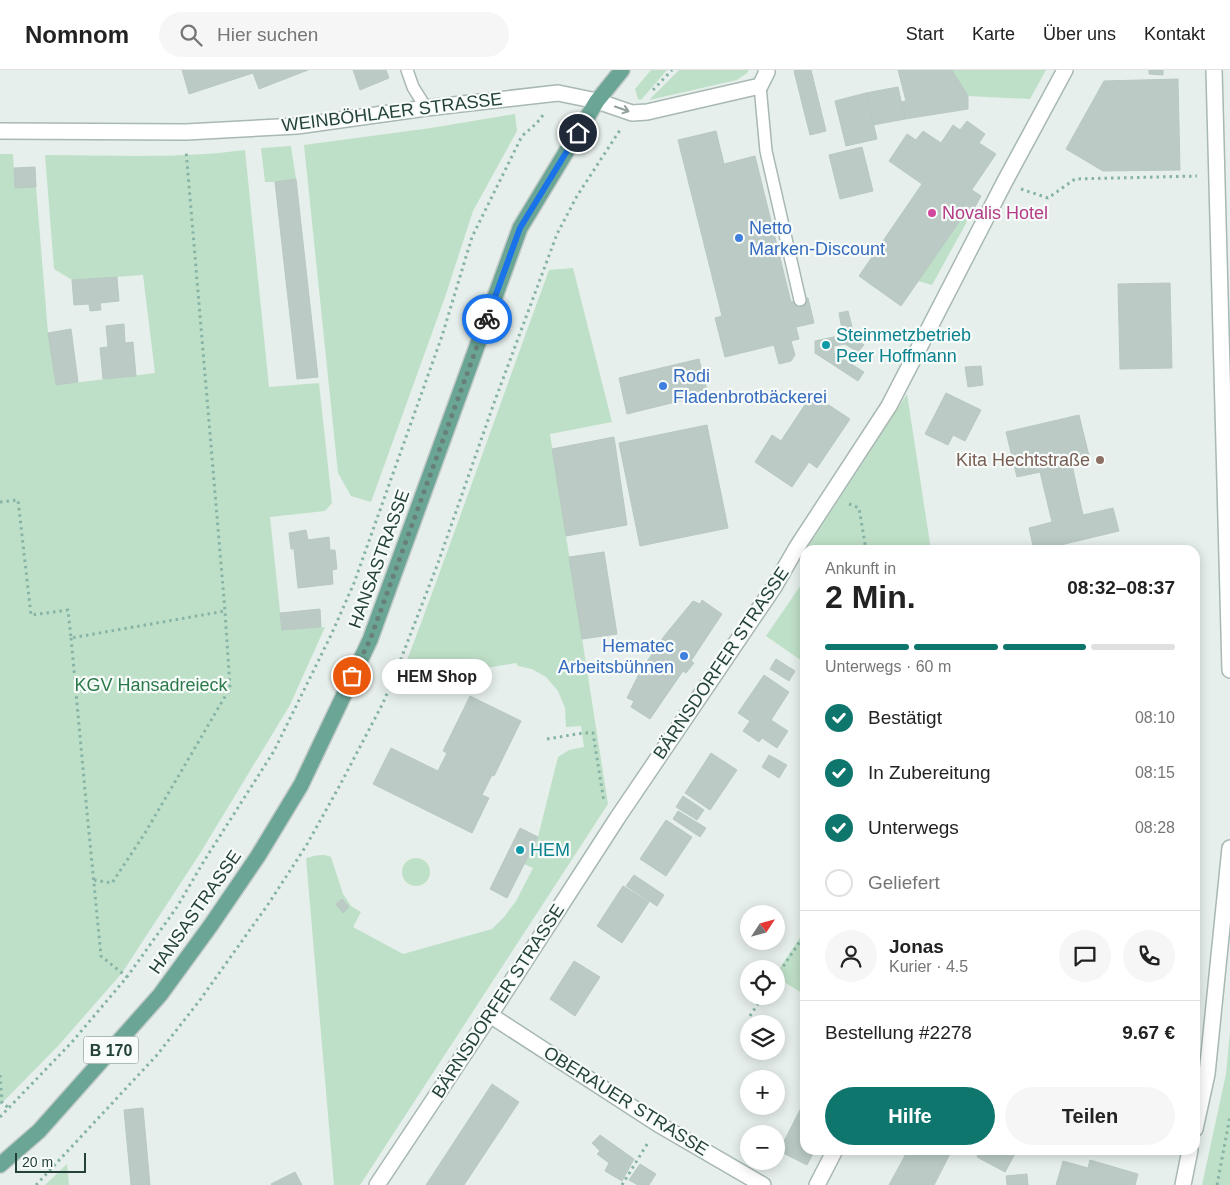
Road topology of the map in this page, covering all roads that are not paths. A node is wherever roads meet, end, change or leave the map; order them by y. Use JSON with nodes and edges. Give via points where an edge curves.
{"nodes":[{"id":1,"x":407,"y":70,"type":"edge"},
{"id":2,"x":622,"y":70,"type":"edge"},
{"id":3,"x":766,"y":70,"type":"edge"},
{"id":4,"x":1065,"y":70,"type":"edge"},
{"id":5,"x":1214,"y":70,"type":"edge"},
{"id":6,"x":760,"y":86,"type":"junction"},
{"id":7,"x":597,"y":101,"type":"junction"},
{"id":8,"x":426,"y":108,"type":"junction"},
{"id":9,"x":0,"y":131,"type":"edge"},
{"id":10,"x":800,"y":300,"type":"dead end"},
{"id":11,"x":1230,"y":670,"type":"edge"},
{"id":12,"x":1230,"y":848,"type":"edge"},
{"id":13,"x":490,"y":1015,"type":"junction"},
{"id":14,"x":1200,"y":1106,"type":"edge"},
{"id":15,"x":832,"y":1155,"type":"edge"},
{"id":16,"x":1189,"y":1155,"type":"edge"},
{"id":17,"x":0,"y":1165,"type":"edge"},
{"id":18,"x":377,"y":1185,"type":"edge"},
{"id":19,"x":764,"y":1185,"type":"edge"},
{"id":20,"x":817,"y":1185,"type":"edge"},
{"id":21,"x":1183,"y":1185,"type":"edge"}],
"edges":[{"from":1,"to":8,"type":"lane"},
{"from":2,"to":7,"type":"main road","name":"HANSASTRASSE","number":"B 170"},
{"from":3,"to":6,"type":"street"},
{"from":4,"to":13,"type":"street","name":"BÄRNSDORFER STRASSE","via":[[889,406],[774,587],[618,817]]},
{"from":5,"to":11,"type":"street"},
{"from":7,"to":6,"type":"street","name":"WEINBÖHLAER STRASSE","one_way":true,"via":[[632,113],[647,112]]},
{"from":6,"to":10,"type":"lane","via":[[766,151]]},
{"from":7,"to":8,"type":"street","name":"WEINBÖHLAER STRASSE","via":[[558,93]]},
{"from":7,"to":17,"type":"main road","name":"HANSASTRASSE","number":"B 170","via":[[520,228],[370,640],[301,784],[248,871],[160,995],[39,1131]]},
{"from":8,"to":9,"type":"street","name":"WEINBÖHLAER STRASSE","via":[[297,126],[186,132]]},
{"from":12,"to":14,"type":"street","via":[[1207,1074]]},
{"from":13,"to":18,"type":"street","name":"BÄRNSDORFER STRASSE"},
{"from":13,"to":19,"type":"street","name":"OBERAUER STRASSE","via":[[658,1124]]},
{"from":15,"to":20,"type":"street"},
{"from":16,"to":21,"type":"street"}]}
